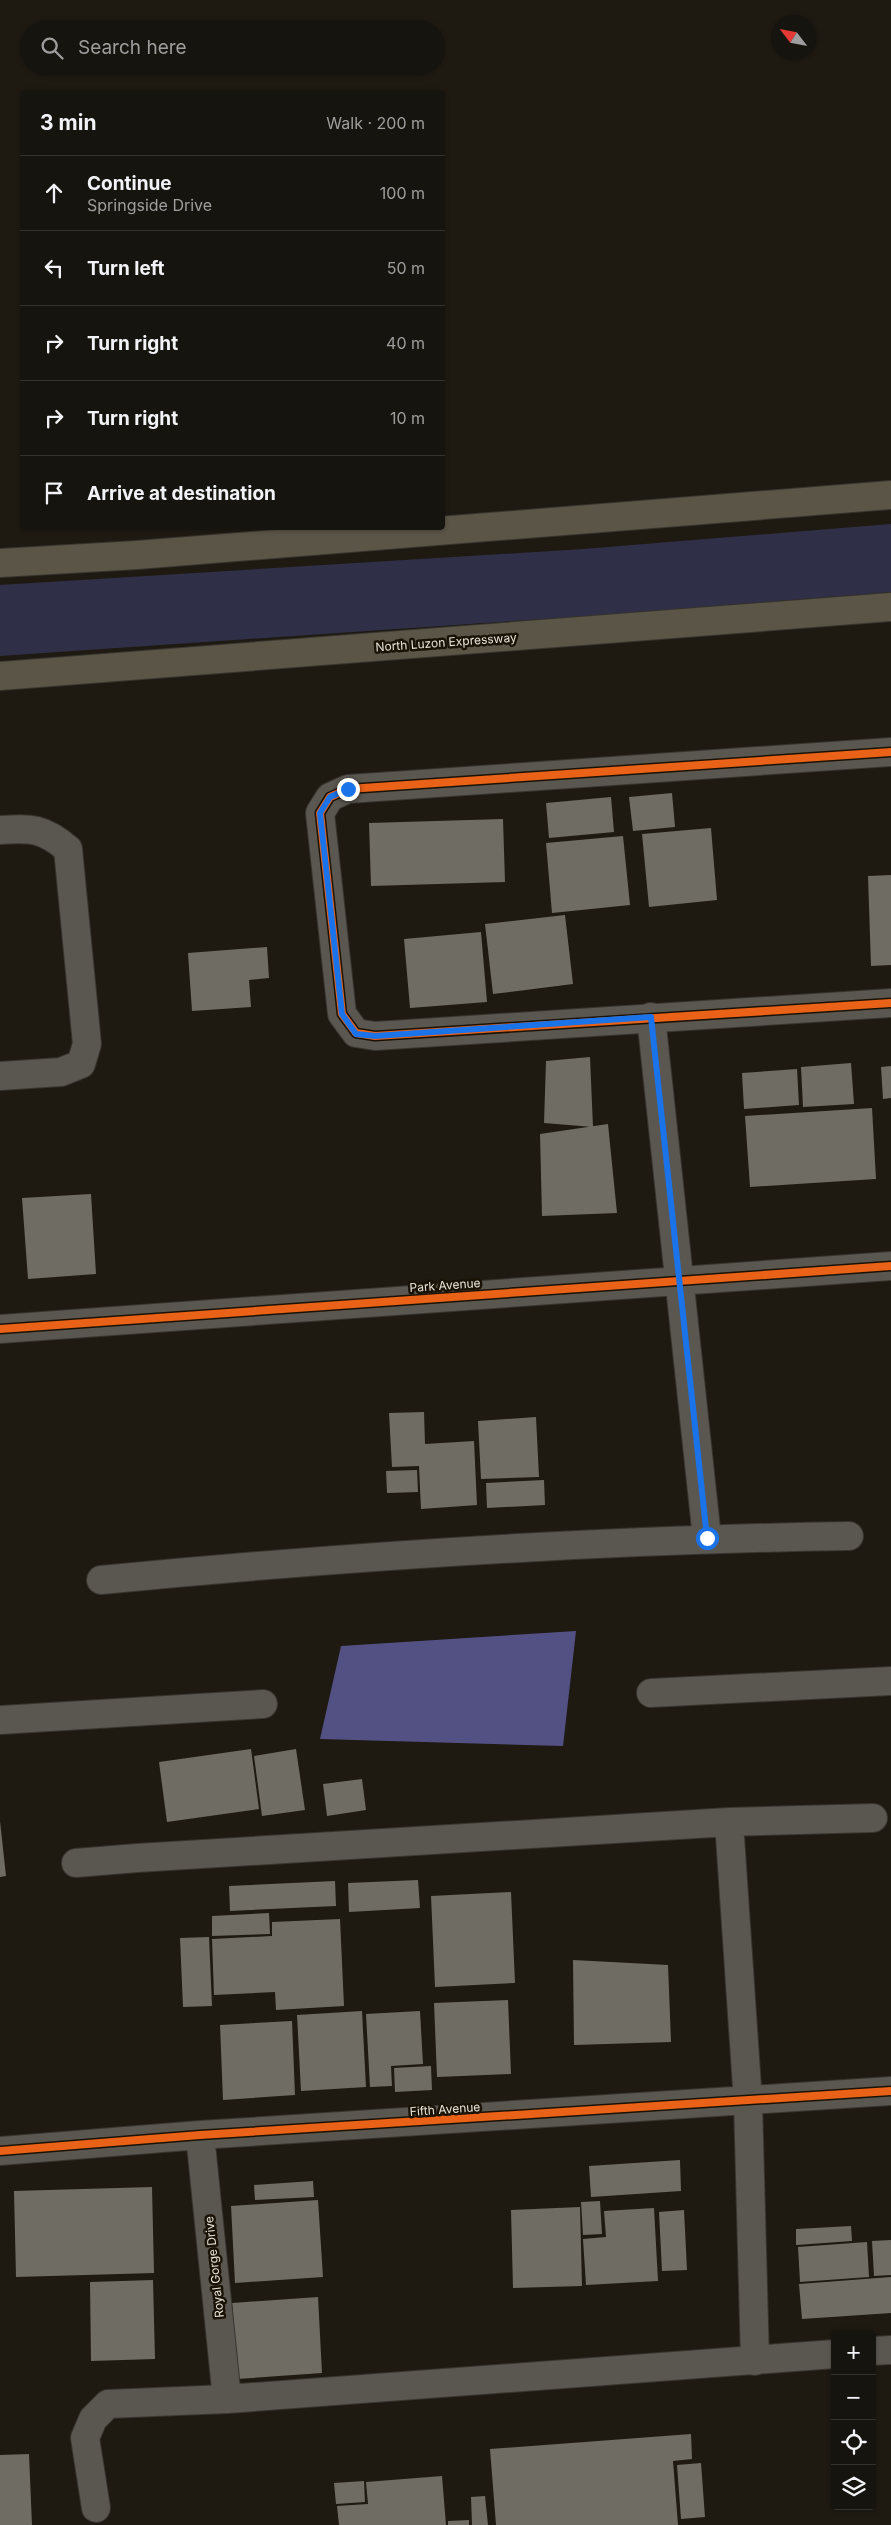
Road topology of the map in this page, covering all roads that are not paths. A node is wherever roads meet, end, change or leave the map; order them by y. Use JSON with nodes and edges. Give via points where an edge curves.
{"nodes":[{"id":1,"x":891,"y":495,"type":"edge"},
{"id":2,"x":0,"y":563,"type":"edge"},
{"id":3,"x":891,"y":607,"type":"edge"},
{"id":4,"x":0,"y":676,"type":"edge"},
{"id":5,"x":891,"y":752,"type":"edge"},
{"id":6,"x":0,"y":830,"type":"edge"},
{"id":7,"x":891,"y":1002,"type":"edge"},
{"id":8,"x":651,"y":1017,"type":"junction"},
{"id":9,"x":0,"y":1076,"type":"edge"},
{"id":10,"x":891,"y":1266,"type":"edge"},
{"id":11,"x":680,"y":1279,"type":"junction"},
{"id":12,"x":0,"y":1329,"type":"edge"},
{"id":13,"x":850,"y":1536,"type":"dead end"},
{"id":14,"x":707,"y":1538,"type":"junction"},
{"id":15,"x":101,"y":1580,"type":"dead end"},
{"id":16,"x":891,"y":1682,"type":"edge"},
{"id":17,"x":651,"y":1693,"type":"dead end"},
{"id":18,"x":263,"y":1704,"type":"dead end"},
{"id":19,"x":0,"y":1720,"type":"edge"},
{"id":20,"x":874,"y":1818,"type":"dead end"},
{"id":21,"x":729,"y":1822,"type":"junction"},
{"id":22,"x":76,"y":1864,"type":"dead end"},
{"id":23,"x":891,"y":2092,"type":"edge"},
{"id":24,"x":748,"y":2102,"type":"junction"},
{"id":25,"x":200,"y":2136,"type":"junction"},
{"id":26,"x":0,"y":2151,"type":"edge"},
{"id":27,"x":891,"y":2350,"type":"edge"},
{"id":28,"x":876,"y":2351,"type":"edge"},
{"id":29,"x":831,"y":2354,"type":"edge"},
{"id":30,"x":756,"y":2361,"type":"junction"},
{"id":31,"x":227,"y":2399,"type":"junction"},
{"id":32,"x":96,"y":2508,"type":"dead end"}],
"edges":[{"from":1,"to":2,"type":"highway"},
{"from":3,"to":4,"type":"highway","name":"North Luzon Expressway"},
{"from":5,"to":8,"type":"street","via":[[348,789],[330,797],[320,813],[342,1014],[356,1034],[375,1036]]},
{"from":6,"to":9,"type":"street","via":[[31,828],[52,835],[68,850],[87,1044],[81,1064],[61,1072]]},
{"from":7,"to":8,"type":"street"},
{"from":8,"to":11,"type":"street"},
{"from":10,"to":11,"type":"street","name":"Park Avenue"},
{"from":11,"to":12,"type":"street","name":"Park Avenue"},
{"from":11,"to":14,"type":"street"},
{"from":13,"to":14,"type":"street"},
{"from":14,"to":15,"type":"street","via":[[238,1566]]},
{"from":16,"to":17,"type":"street"},
{"from":18,"to":19,"type":"street"},
{"from":20,"to":21,"type":"street"},
{"from":21,"to":22,"type":"street"},
{"from":21,"to":24,"type":"street"},
{"from":23,"to":24,"type":"street","name":"Fifth Avenue"},
{"from":24,"to":25,"type":"street","name":"Fifth Avenue"},
{"from":24,"to":30,"type":"street"},
{"from":25,"to":26,"type":"street","name":"Fifth Avenue"},
{"from":25,"to":31,"type":"street","name":"Royal Gorge Drive"},
{"from":27,"to":28,"type":"street"},
{"from":29,"to":30,"type":"street"},
{"from":30,"to":31,"type":"street"},
{"from":31,"to":32,"type":"street","via":[[108,2404],[93,2419],[85,2438]]}]}
